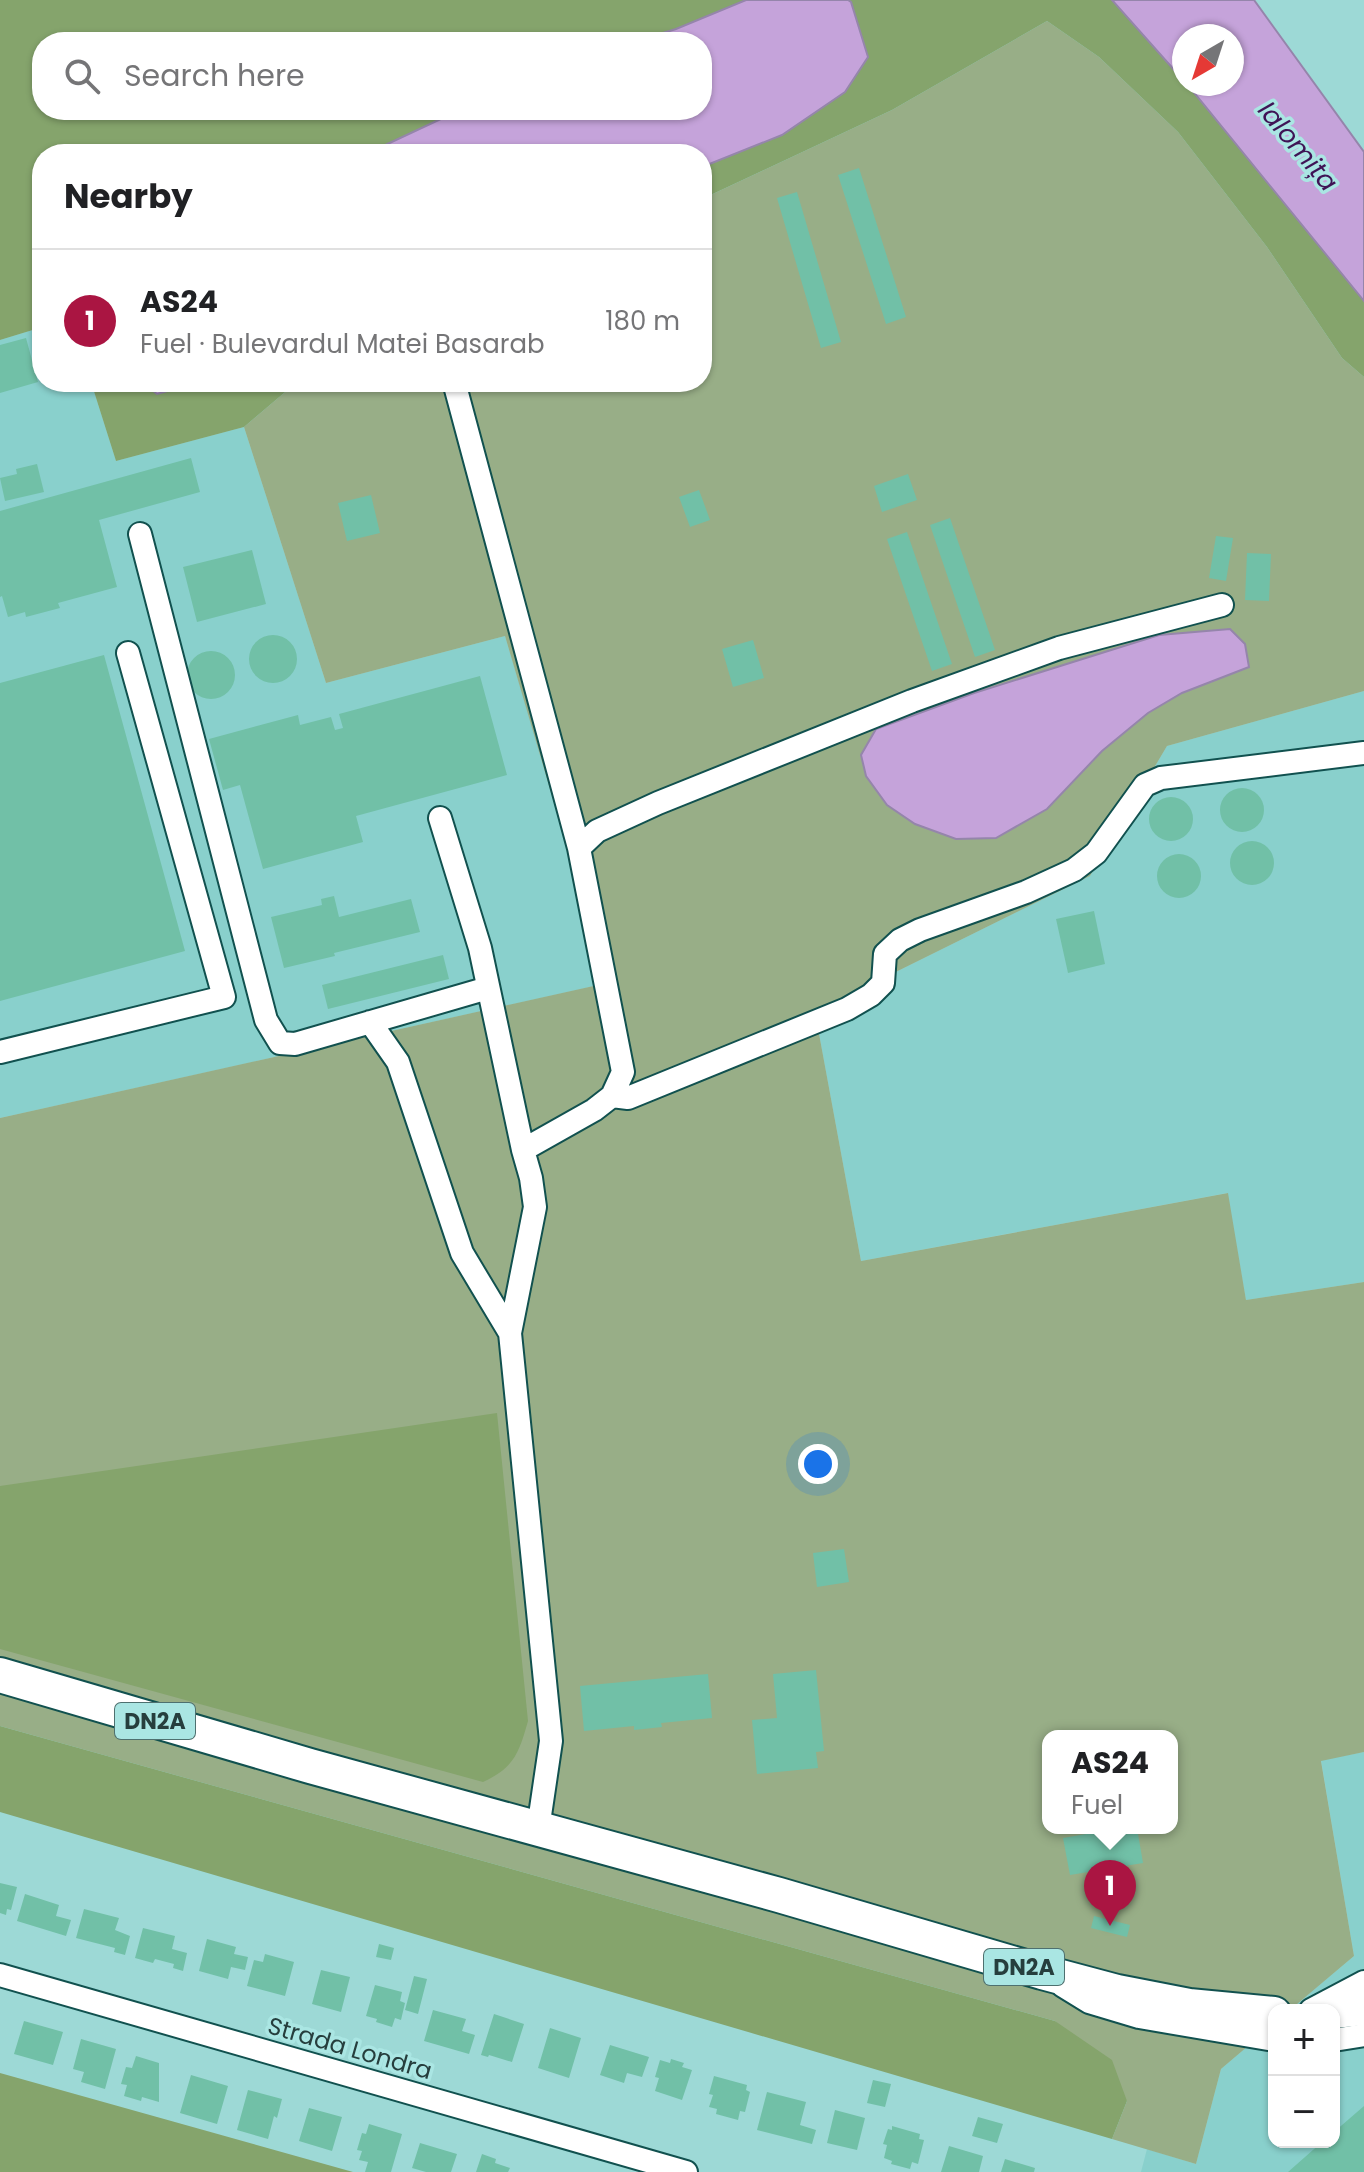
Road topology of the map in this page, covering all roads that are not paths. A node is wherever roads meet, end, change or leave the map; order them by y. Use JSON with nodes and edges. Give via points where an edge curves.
{"nodes":[{"id":1,"x":457,"y":392,"type":"edge"},
{"id":2,"x":140,"y":534,"type":"dead end"},
{"id":3,"x":1222,"y":605,"type":"dead end"},
{"id":4,"x":128,"y":653,"type":"dead end"},
{"id":5,"x":1364,"y":753,"type":"edge"},
{"id":6,"x":440,"y":818,"type":"dead end"},
{"id":7,"x":579,"y":848,"type":"junction"},
{"id":8,"x":488,"y":988,"type":"junction"},
{"id":9,"x":370,"y":1022,"type":"junction"},
{"id":10,"x":0,"y":1052,"type":"edge"},
{"id":11,"x":612,"y":1096,"type":"junction"},
{"id":12,"x":523,"y":1150,"type":"junction"},
{"id":13,"x":510,"y":1333,"type":"junction"},
{"id":14,"x":0,"y":1675,"type":"edge"},
{"id":15,"x":538,"y":1829,"type":"junction"},
{"id":16,"x":1042,"y":1972,"type":"junction"},
{"id":17,"x":0,"y":1975,"type":"edge"},
{"id":18,"x":1364,"y":1982,"type":"edge"},
{"id":19,"x":1322,"y":2004,"type":"edge"},
{"id":20,"x":1364,"y":2008,"type":"edge"},
{"id":21,"x":1340,"y":2010,"type":"edge"},
{"id":22,"x":1268,"y":2013,"type":"edge"},
{"id":23,"x":1364,"y":2035,"type":"edge"},
{"id":24,"x":1268,"y":2039,"type":"edge"},
{"id":25,"x":1340,"y":2039,"type":"edge"},
{"id":26,"x":686,"y":2172,"type":"edge"}],
"edges":[{"from":1,"to":7,"type":"street"},
{"from":2,"to":9,"type":"street","via":[[266,1020],[280,1043],[295,1044]]},
{"from":3,"to":7,"type":"street","via":[[1059,648],[912,701],[658,803],[597,831]]},
{"from":4,"to":10,"type":"street","via":[[224,997]]},
{"from":5,"to":11,"type":"street","via":[[1161,778],[1145,785],[1096,853],[1074,870],[900,940],[885,954],[883,983],[871,995],[628,1098]]},
{"from":6,"to":8,"type":"street"},
{"from":7,"to":11,"type":"street","via":[[623,1072]]},
{"from":8,"to":9,"type":"street"},
{"from":8,"to":12,"type":"street"},
{"from":9,"to":13,"type":"street","via":[[398,1062],[462,1253]]},
{"from":11,"to":12,"type":"street"},
{"from":12,"to":13,"type":"street","via":[[535,1207]]},
{"from":13,"to":15,"type":"street","via":[[551,1741]]},
{"from":14,"to":15,"type":"highway","number":"DN2A"},
{"from":15,"to":16,"type":"highway","number":"DN2A"},
{"from":16,"to":22,"type":"highway","number":"DN2A","via":[[1189,2006]]},
{"from":16,"to":24,"type":"street","via":[[1089,2002],[1139,2017]]},
{"from":17,"to":26,"type":"street","name":"Strada Londra"},
{"from":18,"to":19,"type":"street"},
{"from":20,"to":21,"type":"highway"},
{"from":23,"to":25,"type":"street"}]}
